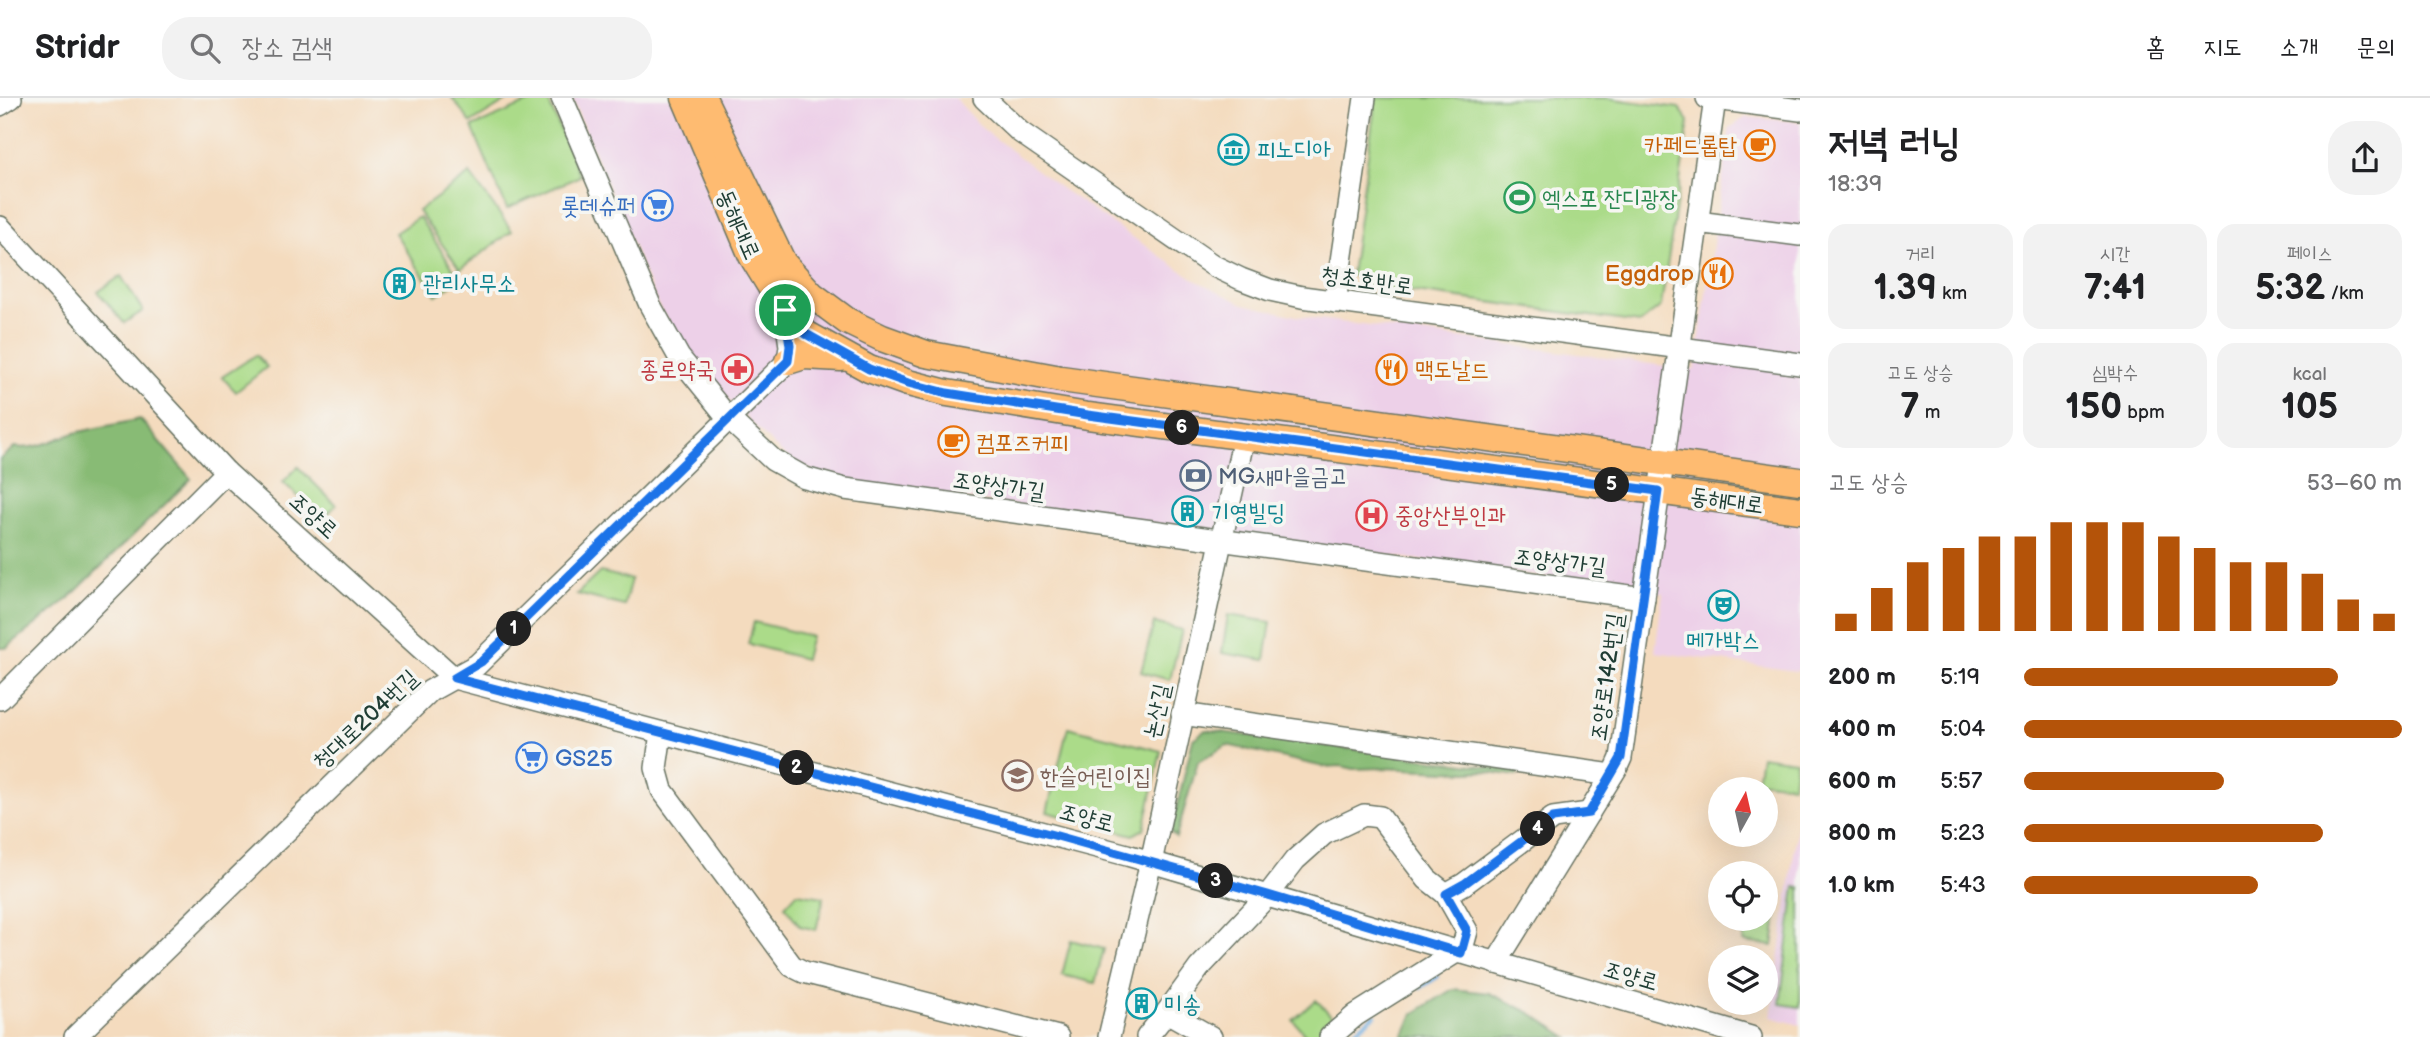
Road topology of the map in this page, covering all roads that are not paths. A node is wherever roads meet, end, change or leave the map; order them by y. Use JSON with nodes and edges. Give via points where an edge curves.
{"nodes":[{"id":1,"x":11,"y":98,"type":"edge"},
{"id":2,"x":562,"y":98,"type":"edge"},
{"id":3,"x":685,"y":98,"type":"edge"},
{"id":4,"x":703,"y":98,"type":"edge"},
{"id":5,"x":984,"y":98,"type":"edge"},
{"id":6,"x":1365,"y":98,"type":"edge"},
{"id":7,"x":1711,"y":99,"type":"edge"},
{"id":8,"x":0,"y":105,"type":"edge"},
{"id":9,"x":1800,"y":110,"type":"edge"},
{"id":10,"x":1697,"y":222,"type":"junction"},
{"id":11,"x":0,"y":227,"type":"edge"},
{"id":12,"x":1800,"y":235,"type":"edge"},
{"id":13,"x":1335,"y":302,"type":"junction"},
{"id":14,"x":785,"y":310,"type":"junction"},
{"id":15,"x":1678,"y":349,"type":"junction"},
{"id":16,"x":849,"y":359,"type":"junction"},
{"id":17,"x":788,"y":361,"type":"junction"},
{"id":18,"x":1800,"y":364,"type":"edge"},
{"id":19,"x":729,"y":419,"type":"junction"},
{"id":20,"x":1244,"y":437,"type":"junction"},
{"id":21,"x":1661,"y":462,"type":"junction"},
{"id":22,"x":226,"y":472,"type":"junction"},
{"id":23,"x":1800,"y":481,"type":"edge"},
{"id":24,"x":1658,"y":491,"type":"junction"},
{"id":25,"x":1800,"y":510,"type":"edge"},
{"id":26,"x":1221,"y":542,"type":"junction"},
{"id":27,"x":1644,"y":598,"type":"junction"},
{"id":28,"x":454,"y":678,"type":"junction"},
{"id":29,"x":0,"y":699,"type":"edge"},
{"id":30,"x":1182,"y":714,"type":"junction"},
{"id":31,"x":661,"y":733,"type":"junction"},
{"id":32,"x":1612,"y":775,"type":"junction"},
{"id":33,"x":1589,"y":813,"type":"junction"},
{"id":34,"x":1151,"y":862,"type":"junction"},
{"id":35,"x":1446,"y":894,"type":"junction"},
{"id":36,"x":1268,"y":895,"type":"junction"},
{"id":37,"x":1459,"y":953,"type":"junction"},
{"id":38,"x":1496,"y":963,"type":"junction"},
{"id":39,"x":1167,"y":1012,"type":"junction"},
{"id":40,"x":75,"y":1037,"type":"edge"},
{"id":41,"x":1055,"y":1037,"type":"edge"},
{"id":42,"x":1109,"y":1037,"type":"edge"},
{"id":43,"x":1147,"y":1037,"type":"edge"},
{"id":44,"x":1212,"y":1037,"type":"edge"},
{"id":45,"x":1330,"y":1037,"type":"edge"},
{"id":46,"x":1751,"y":1037,"type":"edge"}],
"edges":[{"from":1,"to":8,"type":"street"},
{"from":2,"to":19,"type":"street","name":"조양상가길","via":[[661,328]]},
{"from":3,"to":14,"type":"main road","name":"동해대로","via":[[751,256]]},
{"from":4,"to":21,"type":"main road","name":"동해대로","via":[[783,263],[812,295],[847,321],[882,338],[926,354],[1061,379]]},
{"from":5,"to":13,"type":"street","name":"청초호반로","via":[[1020,132],[1214,266],[1270,290]]},
{"from":6,"to":13,"type":"street"},
{"from":7,"to":9,"type":"street"},
{"from":7,"to":10,"type":"street","name":"조양로142번길"},
{"from":10,"to":12,"type":"street"},
{"from":10,"to":15,"type":"street","name":"조양로142번길"},
{"from":11,"to":22,"type":"street","name":"조양로"},
{"from":13,"to":15,"type":"street","name":"청초호반로"},
{"from":14,"to":16,"type":"main road","name":"동해대로","via":[[806,334]]},
{"from":14,"to":17,"type":"street"},
{"from":15,"to":18,"type":"street","name":"청초호반로"},
{"from":15,"to":21,"type":"street","name":"조양로142번길"},
{"from":16,"to":17,"type":"main road","via":[[804,356]]},
{"from":16,"to":20,"type":"main road","name":"동해대로","via":[[947,393]]},
{"from":17,"to":19,"type":"street","name":"청대로204번길"},
{"from":19,"to":26,"type":"street","name":"조양상가길","via":[[773,460],[824,485]]},
{"from":19,"to":28,"type":"street","name":"청대로204번길","via":[[477,665]]},
{"from":20,"to":24,"type":"main road","name":"동해대로"},
{"from":20,"to":26,"type":"street","name":"논산길"},
{"from":21,"to":23,"type":"main road","name":"동해대로"},
{"from":21,"to":24,"type":"street","name":"조양로142번길"},
{"from":22,"to":28,"type":"street","name":"조양로"},
{"from":22,"to":29,"type":"street"},
{"from":24,"to":25,"type":"main road","name":"동해대로"},
{"from":24,"to":27,"type":"street","name":"조양로142번길"},
{"from":26,"to":27,"type":"street","name":"조양상가길"},
{"from":26,"to":30,"type":"street","name":"논산길"},
{"from":27,"to":32,"type":"street","name":"조양로142번길","via":[[1621,758]]},
{"from":28,"to":31,"type":"street","name":"조양로"},
{"from":28,"to":40,"type":"street","name":"청대로204번길","via":[[429,691]]},
{"from":30,"to":32,"type":"street"},
{"from":30,"to":34,"type":"street","name":"논산길"},
{"from":31,"to":34,"type":"street","name":"조양로"},
{"from":31,"to":41,"type":"street","via":[[656,776],[662,790],[792,966]]},
{"from":32,"to":33,"type":"street","name":"조양로142번길"},
{"from":33,"to":35,"type":"street","via":[[1553,818]]},
{"from":33,"to":38,"type":"street","name":"조양로142번길"},
{"from":34,"to":36,"type":"street","name":"조양로"},
{"from":34,"to":42,"type":"street","name":"논산길"},
{"from":35,"to":36,"type":"street","via":[[1427,879],[1380,817],[1364,815],[1324,834],[1295,860]]},
{"from":35,"to":37,"type":"street","via":[[1467,931]]},
{"from":36,"to":37,"type":"street","name":"조양로"},
{"from":36,"to":39,"type":"street","via":[[1205,961]]},
{"from":37,"to":38,"type":"street","name":"조양로"},
{"from":37,"to":45,"type":"street","via":[[1356,1015]]},
{"from":38,"to":46,"type":"street","name":"조양로"},
{"from":39,"to":43,"type":"street"},
{"from":39,"to":44,"type":"street"}]}
